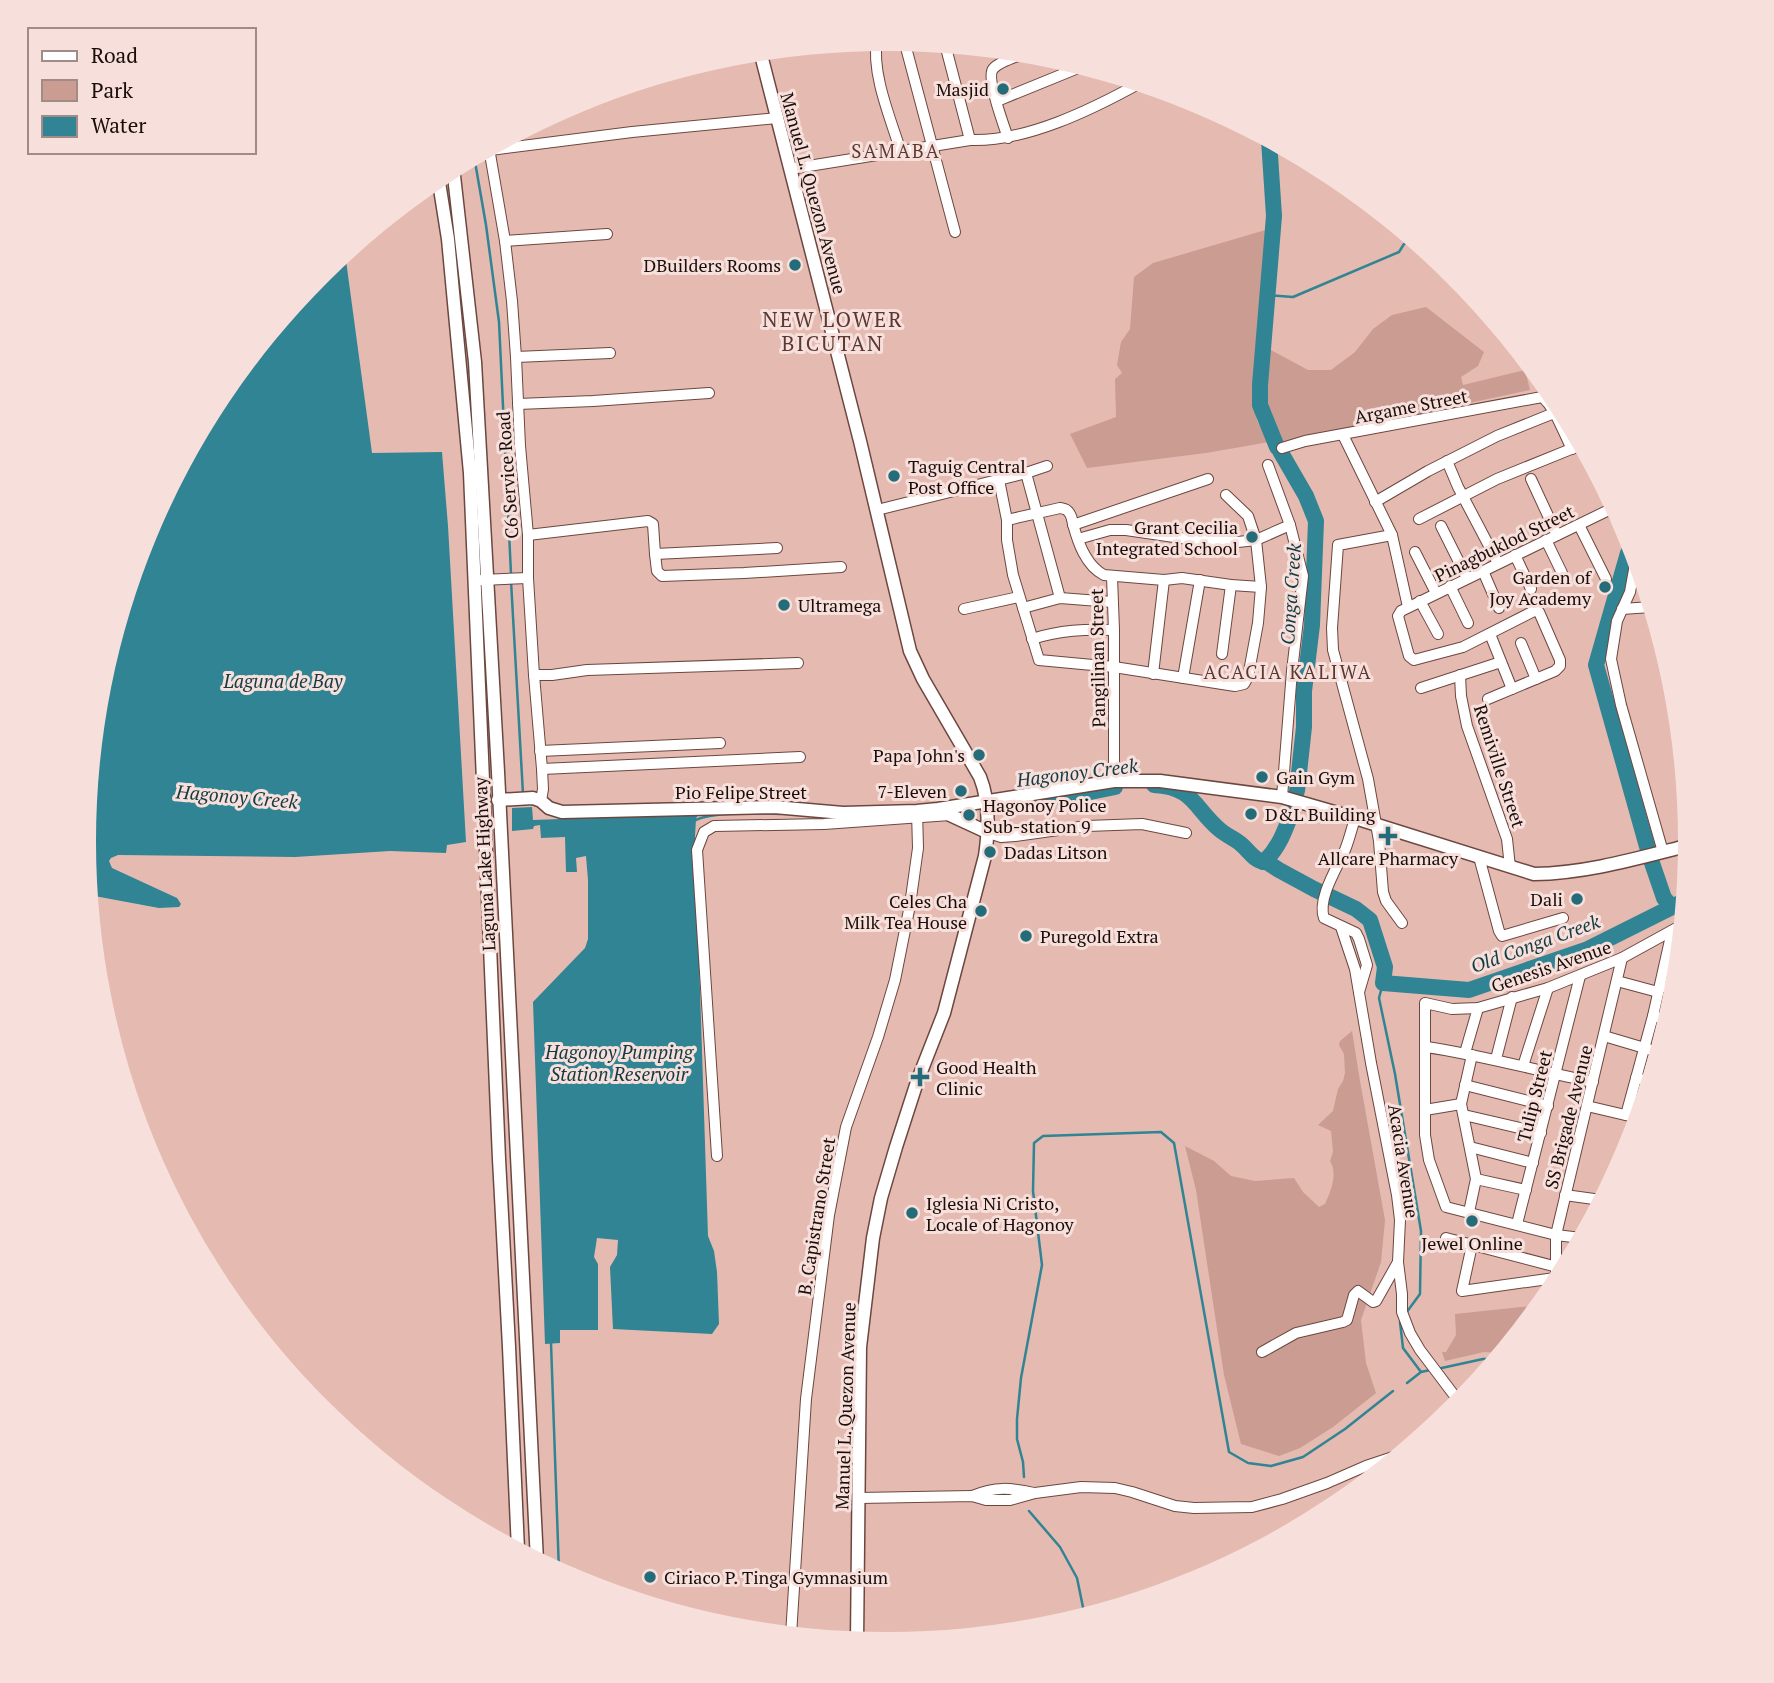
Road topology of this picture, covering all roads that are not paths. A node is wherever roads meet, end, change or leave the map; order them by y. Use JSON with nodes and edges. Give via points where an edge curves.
{"nodes":[{"id":1,"x":876,"y":51,"type":"edge"},
{"id":2,"x":907,"y":51,"type":"edge"},
{"id":3,"x":946,"y":53,"type":"edge"},
{"id":4,"x":763,"y":61,"type":"edge"},
{"id":5,"x":1007,"y":61,"type":"edge"},
{"id":6,"x":1068,"y":72,"type":"edge"},
{"id":7,"x":1128,"y":89,"type":"edge"},
{"id":8,"x":997,"y":101,"type":"junction"},
{"id":9,"x":777,"y":118,"type":"junction"},
{"id":10,"x":1008,"y":138,"type":"junction"},
{"id":11,"x":970,"y":140,"type":"junction"},
{"id":12,"x":932,"y":146,"type":"junction"},
{"id":13,"x":510,"y":147,"type":"edge"},
{"id":14,"x":901,"y":152,"type":"junction"},
{"id":15,"x":489,"y":159,"type":"edge"},
{"id":16,"x":790,"y":169,"type":"junction"},
{"id":17,"x":454,"y":180,"type":"edge"},
{"id":18,"x":440,"y":190,"type":"edge"},
{"id":19,"x":955,"y":232,"type":"dead end"},
{"id":20,"x":607,"y":234,"type":"dead end"},
{"id":21,"x":505,"y":241,"type":"junction"},
{"id":22,"x":610,"y":353,"type":"dead end"},
{"id":23,"x":516,"y":357,"type":"junction"},
{"id":24,"x":709,"y":393,"type":"dead end"},
{"id":25,"x":1541,"y":397,"type":"edge"},
{"id":26,"x":518,"y":404,"type":"junction"},
{"id":27,"x":1552,"y":414,"type":"edge"},
{"id":28,"x":1343,"y":435,"type":"junction"},
{"id":29,"x":1282,"y":448,"type":"dead end"},
{"id":30,"x":1573,"y":448,"type":"edge"},
{"id":31,"x":1447,"y":461,"type":"junction"},
{"id":32,"x":1047,"y":466,"type":"dead end"},
{"id":33,"x":1268,"y":466,"type":"dead end"},
{"id":34,"x":1026,"y":473,"type":"junction"},
{"id":35,"x":1208,"y":479,"type":"dead end"},
{"id":36,"x":1531,"y":479,"type":"dead end"},
{"id":37,"x":999,"y":480,"type":"junction"},
{"id":38,"x":1226,"y":495,"type":"dead end"},
{"id":39,"x":1464,"y":496,"type":"junction"},
{"id":40,"x":1375,"y":502,"type":"junction"},
{"id":41,"x":877,"y":510,"type":"junction"},
{"id":42,"x":1605,"y":512,"type":"edge"},
{"id":43,"x":1038,"y":514,"type":"junction"},
{"id":44,"x":1419,"y":519,"type":"dead end"},
{"id":45,"x":1007,"y":520,"type":"junction"},
{"id":46,"x":1073,"y":525,"type":"junction"},
{"id":47,"x":1290,"y":525,"type":"junction"},
{"id":48,"x":1579,"y":525,"type":"junction"},
{"id":49,"x":1441,"y":526,"type":"dead end"},
{"id":50,"x":528,"y":535,"type":"junction"},
{"id":51,"x":1392,"y":535,"type":"junction"},
{"id":52,"x":1557,"y":535,"type":"junction"},
{"id":53,"x":1078,"y":539,"type":"junction"},
{"id":54,"x":1256,"y":540,"type":"junction"},
{"id":55,"x":1546,"y":540,"type":"junction"},
{"id":56,"x":777,"y":548,"type":"dead end"},
{"id":57,"x":1415,"y":552,"type":"dead end"},
{"id":58,"x":656,"y":554,"type":"junction"},
{"id":59,"x":1515,"y":555,"type":"junction"},
{"id":60,"x":1498,"y":563,"type":"junction"},
{"id":61,"x":841,"y":566,"type":"dead end"},
{"id":62,"x":1483,"y":571,"type":"junction"},
{"id":63,"x":1562,"y":573,"type":"dead end"},
{"id":64,"x":1112,"y":577,"type":"junction"},
{"id":65,"x":525,"y":578,"type":"junction"},
{"id":66,"x":1467,"y":578,"type":"junction"},
{"id":67,"x":1633,"y":578,"type":"edge"},
{"id":68,"x":486,"y":579,"type":"junction"},
{"id":69,"x":1606,"y":579,"type":"dead end"},
{"id":70,"x":1164,"y":580,"type":"junction"},
{"id":71,"x":1200,"y":580,"type":"junction"},
{"id":72,"x":1231,"y":585,"type":"junction"},
{"id":73,"x":1450,"y":586,"type":"junction"},
{"id":74,"x":1261,"y":587,"type":"junction"},
{"id":75,"x":1531,"y":589,"type":"dead end"},
{"id":76,"x":1436,"y":593,"type":"junction"},
{"id":77,"x":1019,"y":597,"type":"junction"},
{"id":78,"x":1060,"y":598,"type":"junction"},
{"id":79,"x":1420,"y":601,"type":"junction"},
{"id":80,"x":1112,"y":602,"type":"junction"},
{"id":81,"x":1408,"y":607,"type":"junction"},
{"id":82,"x":1642,"y":607,"type":"edge"},
{"id":83,"x":1023,"y":608,"type":"junction"},
{"id":84,"x":1499,"y":608,"type":"dead end"},
{"id":85,"x":1622,"y":608,"type":"junction"},
{"id":86,"x":964,"y":610,"type":"dead end"},
{"id":87,"x":1468,"y":623,"type":"dead end"},
{"id":88,"x":1114,"y":630,"type":"junction"},
{"id":89,"x":1438,"y":634,"type":"dead end"},
{"id":90,"x":1490,"y":634,"type":"junction"},
{"id":91,"x":1032,"y":639,"type":"junction"},
{"id":92,"x":1521,"y":643,"type":"dead end"},
{"id":93,"x":1222,"y":654,"type":"dead end"},
{"id":94,"x":1501,"y":662,"type":"junction"},
{"id":95,"x":798,"y":663,"type":"dead end"},
{"id":96,"x":1114,"y":667,"type":"junction"},
{"id":97,"x":1153,"y":674,"type":"junction"},
{"id":98,"x":534,"y":675,"type":"junction"},
{"id":99,"x":1460,"y":676,"type":"junction"},
{"id":100,"x":1183,"y":678,"type":"junction"},
{"id":101,"x":1536,"y":679,"type":"junction"},
{"id":102,"x":1421,"y":688,"type":"dead end"},
{"id":103,"x":1512,"y":689,"type":"junction"},
{"id":104,"x":1488,"y":699,"type":"dead end"},
{"id":105,"x":720,"y":743,"type":"dead end"},
{"id":106,"x":540,"y":751,"type":"junction"},
{"id":107,"x":800,"y":757,"type":"dead end"},
{"id":108,"x":542,"y":769,"type":"junction"},
{"id":109,"x":1114,"y":781,"type":"junction"},
{"id":110,"x":983,"y":783,"type":"junction"},
{"id":111,"x":1013,"y":797,"type":"junction"},
{"id":112,"x":1282,"y":797,"type":"junction"},
{"id":113,"x":504,"y":800,"type":"junction"},
{"id":114,"x":537,"y":800,"type":"junction"},
{"id":115,"x":917,"y":815,"type":"junction"},
{"id":116,"x":950,"y":815,"type":"joint"},
{"id":117,"x":774,"y":816,"type":"junction"},
{"id":118,"x":988,"y":816,"type":"junction"},
{"id":119,"x":1355,"y":818,"type":"junction"},
{"id":120,"x":1375,"y":824,"type":"junction"},
{"id":121,"x":1186,"y":833,"type":"dead end"},
{"id":122,"x":1678,"y":848,"type":"edge"},
{"id":123,"x":1663,"y":852,"type":"junction"},
{"id":124,"x":1479,"y":857,"type":"junction"},
{"id":125,"x":1510,"y":867,"type":"junction"},
{"id":126,"x":1563,"y":918,"type":"dead end"},
{"id":127,"x":1402,"y":923,"type":"dead end"},
{"id":128,"x":1672,"y":932,"type":"edge"},
{"id":129,"x":1669,"y":957,"type":"edge"},
{"id":130,"x":1622,"y":958,"type":"junction"},
{"id":131,"x":1580,"y":976,"type":"junction"},
{"id":132,"x":1617,"y":981,"type":"junction"},
{"id":133,"x":1548,"y":988,"type":"junction"},
{"id":134,"x":1659,"y":989,"type":"junction"},
{"id":135,"x":1664,"y":989,"type":"edge"},
{"id":136,"x":1512,"y":997,"type":"junction"},
{"id":137,"x":1478,"y":1008,"type":"junction"},
{"id":138,"x":1653,"y":1016,"type":"junction"},
{"id":139,"x":1658,"y":1017,"type":"edge"},
{"id":140,"x":1604,"y":1036,"type":"junction"},
{"id":141,"x":1426,"y":1046,"type":"junction"},
{"id":142,"x":1644,"y":1049,"type":"junction"},
{"id":143,"x":1650,"y":1050,"type":"edge"},
{"id":144,"x":1469,"y":1054,"type":"junction"},
{"id":145,"x":1496,"y":1059,"type":"junction"},
{"id":146,"x":1523,"y":1066,"type":"junction"},
{"id":147,"x":1556,"y":1074,"type":"junction"},
{"id":148,"x":1636,"y":1077,"type":"junction"},
{"id":149,"x":1641,"y":1079,"type":"edge"},
{"id":150,"x":1593,"y":1082,"type":"junction"},
{"id":151,"x":1465,"y":1085,"type":"junction"},
{"id":152,"x":1587,"y":1105,"type":"junction"},
{"id":153,"x":1548,"y":1106,"type":"junction"},
{"id":154,"x":1462,"y":1109,"type":"junction"},
{"id":155,"x":1425,"y":1110,"type":"junction"},
{"id":156,"x":1626,"y":1115,"type":"joint"},
{"id":157,"x":1541,"y":1133,"type":"junction"},
{"id":158,"x":1470,"y":1147,"type":"junction"},
{"id":159,"x":717,"y":1156,"type":"dead end"},
{"id":160,"x":1533,"y":1163,"type":"junction"},
{"id":161,"x":1476,"y":1179,"type":"junction"},
{"id":162,"x":1526,"y":1190,"type":"junction"},
{"id":163,"x":1565,"y":1195,"type":"junction"},
{"id":164,"x":1592,"y":1199,"type":"edge"},
{"id":165,"x":1469,"y":1212,"type":"junction"},
{"id":166,"x":1517,"y":1224,"type":"junction"},
{"id":167,"x":1556,"y":1235,"type":"junction"},
{"id":168,"x":1572,"y":1237,"type":"edge"},
{"id":169,"x":1446,"y":1238,"type":"dead end"},
{"id":170,"x":1472,"y":1245,"type":"junction"},
{"id":171,"x":1559,"y":1258,"type":"edge"},
{"id":172,"x":1398,"y":1262,"type":"junction"},
{"id":173,"x":1553,"y":1266,"type":"edge"},
{"id":174,"x":1542,"y":1283,"type":"edge"},
{"id":175,"x":1262,"y":1352,"type":"dead end"},
{"id":176,"x":1453,"y":1394,"type":"edge"},
{"id":177,"x":1375,"y":1463,"type":"edge"},
{"id":178,"x":859,"y":1498,"type":"junction"},
{"id":179,"x":518,"y":1540,"type":"edge"},
{"id":180,"x":537,"y":1551,"type":"edge"},
{"id":181,"x":792,"y":1626,"type":"edge"},
{"id":182,"x":857,"y":1631,"type":"edge"}],
"edges":[{"from":1,"to":14,"type":"street","via":[[880,83]]},
{"from":2,"to":12,"type":"street"},
{"from":3,"to":11,"type":"street"},
{"from":4,"to":9,"type":"main road","name":"Manuel L. Quezon Avenue"},
{"from":5,"to":8,"type":"street","via":[[992,70]]},
{"from":6,"to":8,"type":"street"},
{"from":7,"to":10,"type":"street","via":[[1084,111]]},
{"from":8,"to":10,"type":"street"},
{"from":9,"to":13,"type":"street"},
{"from":9,"to":16,"type":"main road","name":"Manuel L. Quezon Avenue"},
{"from":10,"to":11,"type":"street"},
{"from":11,"to":12,"type":"street"},
{"from":12,"to":14,"type":"street"},
{"from":12,"to":19,"type":"street"},
{"from":14,"to":16,"type":"street"},
{"from":15,"to":21,"type":"street","name":"C6 Service Road"},
{"from":16,"to":41,"type":"main road","name":"Manuel L. Quezon Avenue"},
{"from":17,"to":68,"type":"main road","name":"Laguna Lake Highway","via":[[475,362]]},
{"from":18,"to":68,"type":"main road","name":"Laguna Lake Highway"},
{"from":20,"to":21,"type":"street"},
{"from":21,"to":23,"type":"street","name":"C6 Service Road"},
{"from":22,"to":23,"type":"street"},
{"from":23,"to":26,"type":"street","name":"C6 Service Road"},
{"from":24,"to":26,"type":"street"},
{"from":25,"to":28,"type":"street","name":"Argame Street"},
{"from":26,"to":50,"type":"street","name":"C6 Service Road"},
{"from":27,"to":31,"type":"street"},
{"from":28,"to":29,"type":"street","name":"Argame Street"},
{"from":28,"to":40,"type":"street"},
{"from":30,"to":39,"type":"street"},
{"from":31,"to":39,"type":"street"},
{"from":31,"to":40,"type":"street"},
{"from":32,"to":34,"type":"street"},
{"from":33,"to":47,"type":"street"},
{"from":34,"to":37,"type":"street"},
{"from":34,"to":43,"type":"street"},
{"from":35,"to":46,"type":"street"},
{"from":36,"to":52,"type":"street"},
{"from":37,"to":41,"type":"street"},
{"from":37,"to":45,"type":"street"},
{"from":38,"to":54,"type":"street","via":[[1248,516]]},
{"from":39,"to":44,"type":"street"},
{"from":39,"to":60,"type":"street"},
{"from":40,"to":51,"type":"street"},
{"from":41,"to":110,"type":"main road","name":"Manuel L. Quezon Avenue","via":[[910,651]]},
{"from":42,"to":48,"type":"street","name":"Pinagbuklod Street"},
{"from":43,"to":45,"type":"street"},
{"from":43,"to":46,"type":"street","via":[[1065,509]]},
{"from":43,"to":78,"type":"street"},
{"from":45,"to":77,"type":"street"},
{"from":46,"to":53,"type":"street"},
{"from":47,"to":54,"type":"street"},
{"from":47,"to":112,"type":"street","via":[[1303,576]]},
{"from":48,"to":52,"type":"street","name":"Pinagbuklod Street"},
{"from":48,"to":69,"type":"street"},
{"from":49,"to":66,"type":"street"},
{"from":50,"to":58,"type":"street","via":[[648,521],[653,524]]},
{"from":50,"to":65,"type":"street","name":"C6 Service Road"},
{"from":51,"to":81,"type":"street"},
{"from":51,"to":120,"type":"street","via":[[1338,545],[1332,628],[1333,650],[1368,779]]},
{"from":52,"to":55,"type":"street","name":"Pinagbuklod Street"},
{"from":53,"to":54,"type":"street","via":[[1111,530],[1222,542]]},
{"from":53,"to":64,"type":"street","via":[[1091,565]]},
{"from":54,"to":74,"type":"street"},
{"from":55,"to":59,"type":"street","name":"Pinagbuklod Street"},
{"from":55,"to":63,"type":"street"},
{"from":56,"to":58,"type":"street"},
{"from":57,"to":76,"type":"street"},
{"from":58,"to":61,"type":"street","via":[[657,571],[662,576]]},
{"from":59,"to":60,"type":"street","name":"Pinagbuklod Street"},
{"from":59,"to":75,"type":"street"},
{"from":60,"to":62,"type":"street","name":"Pinagbuklod Street"},
{"from":62,"to":66,"type":"street","name":"Pinagbuklod Street"},
{"from":62,"to":84,"type":"street"},
{"from":64,"to":70,"type":"street"},
{"from":64,"to":80,"type":"street","name":"Pangilinan Street"},
{"from":65,"to":68,"type":"street"},
{"from":65,"to":98,"type":"street","name":"C6 Service Road"},
{"from":66,"to":73,"type":"street","name":"Pinagbuklod Street"},
{"from":67,"to":85,"type":"street"},
{"from":68,"to":113,"type":"main road","name":"Laguna Lake Highway"},
{"from":68,"to":179,"type":"main road","name":"Laguna Lake Highway"},
{"from":70,"to":71,"type":"street"},
{"from":70,"to":97,"type":"street"},
{"from":71,"to":72,"type":"street"},
{"from":71,"to":100,"type":"street"},
{"from":72,"to":74,"type":"street"},
{"from":72,"to":93,"type":"street"},
{"from":73,"to":76,"type":"street","name":"Pinagbuklod Street"},
{"from":73,"to":87,"type":"street"},
{"from":74,"to":100,"type":"street","via":[[1244,684]]},
{"from":76,"to":79,"type":"street","name":"Pinagbuklod Street"},
{"from":77,"to":83,"type":"street"},
{"from":77,"to":86,"type":"street"},
{"from":78,"to":80,"type":"street"},
{"from":78,"to":83,"type":"street"},
{"from":79,"to":81,"type":"street","name":"Pinagbuklod Street"},
{"from":79,"to":89,"type":"street"},
{"from":80,"to":88,"type":"street","name":"Pangilinan Street"},
{"from":81,"to":90,"type":"street","via":[[1398,616],[1412,660],[1457,649]]},
{"from":82,"to":85,"type":"street"},
{"from":83,"to":91,"type":"street"},
{"from":85,"to":123,"type":"street","via":[[1611,659]]},
{"from":88,"to":91,"type":"street","via":[[1079,629]]},
{"from":88,"to":96,"type":"street","name":"Pangilinan Street"},
{"from":90,"to":94,"type":"street"},
{"from":90,"to":101,"type":"street","via":[[1539,612],[1561,664]]},
{"from":91,"to":96,"type":"street","via":[[1039,660]]},
{"from":92,"to":101,"type":"street"},
{"from":94,"to":99,"type":"street"},
{"from":94,"to":103,"type":"street"},
{"from":95,"to":98,"type":"street"},
{"from":96,"to":97,"type":"street"},
{"from":96,"to":109,"type":"street","name":"Pangilinan Street"},
{"from":97,"to":100,"type":"street"},
{"from":98,"to":106,"type":"street","name":"C6 Service Road"},
{"from":99,"to":102,"type":"street"},
{"from":99,"to":125,"type":"street","name":"Remiville Street","via":[[1467,726],[1507,839]]},
{"from":101,"to":103,"type":"street"},
{"from":103,"to":104,"type":"street"},
{"from":105,"to":106,"type":"street"},
{"from":106,"to":108,"type":"street","name":"C6 Service Road"},
{"from":107,"to":108,"type":"street"},
{"from":108,"to":114,"type":"street","name":"C6 Service Road","via":[[543,789]]},
{"from":109,"to":111,"type":"main road","name":"Pio Felipe Street"},
{"from":109,"to":112,"type":"main road","name":"Pio Felipe Street","via":[[1160,781]]},
{"from":110,"to":111,"type":"main road","via":[[990,791]]},
{"from":110,"to":118,"type":"main road","name":"Manuel L. Quezon Avenue"},
{"from":111,"to":118,"type":"main road","name":"Pio Felipe Street"},
{"from":112,"to":119,"type":"main road","name":"Pio Felipe Street"},
{"from":113,"to":114,"type":"main road","name":"Pio Felipe Street"},
{"from":113,"to":180,"type":"main road","name":"Laguna Lake Highway"},
{"from":114,"to":117,"type":"main road","name":"Pio Felipe Street","via":[[562,812]]},
{"from":115,"to":116,"type":"street"},
{"from":115,"to":117,"type":"main road","name":"Pio Felipe Street"},
{"from":115,"to":118,"type":"main road","name":"Pio Felipe Street"},
{"from":115,"to":181,"type":"street","name":"B. Capistrano Street","via":[[918,848],[895,980],[846,1127],[829,1215],[806,1398]]},
{"from":116,"to":118,"type":"main road"},
{"from":117,"to":159,"type":"street","via":[[714,826],[704,832],[697,850]]},
{"from":118,"to":121,"type":"street","via":[[1001,837],[1142,824]]},
{"from":118,"to":178,"type":"main road","name":"Manuel L. Quezon Avenue","via":[[985,856],[944,1013],[878,1212],[860,1347]]},
{"from":119,"to":120,"type":"main road","name":"Pio Felipe Street"},
{"from":119,"to":172,"type":"street","name":"Acacia Avenue","via":[[1322,907],[1324,918],[1356,933],[1365,953],[1367,965],[1359,992],[1400,1220]]},
{"from":120,"to":124,"type":"main road","name":"Pio Felipe Street"},
{"from":120,"to":127,"type":"street","via":[[1383,892]]},
{"from":122,"to":123,"type":"main road","name":"Pio Felipe Street"},
{"from":123,"to":125,"type":"main road","name":"Pio Felipe Street","via":[[1563,874],[1534,874]]},
{"from":124,"to":125,"type":"main road","name":"Pio Felipe Street"},
{"from":124,"to":126,"type":"street","via":[[1502,936]]},
{"from":128,"to":130,"type":"street","name":"Genesis Avenue"},
{"from":129,"to":134,"type":"street"},
{"from":130,"to":131,"type":"street","name":"Genesis Avenue"},
{"from":130,"to":132,"type":"street","name":"SS Brigade Avenue"},
{"from":131,"to":133,"type":"street","name":"Genesis Avenue"},
{"from":131,"to":147,"type":"street","name":"Tulip Street"},
{"from":132,"to":134,"type":"street"},
{"from":132,"to":140,"type":"street","name":"SS Brigade Avenue"},
{"from":133,"to":136,"type":"street","name":"Genesis Avenue"},
{"from":133,"to":146,"type":"street"},
{"from":134,"to":135,"type":"street"},
{"from":134,"to":138,"type":"street"},
{"from":136,"to":137,"type":"street","name":"Genesis Avenue"},
{"from":136,"to":145,"type":"street"},
{"from":137,"to":141,"type":"street","name":"Genesis Avenue","via":[[1425,1003]]},
{"from":137,"to":144,"type":"street"},
{"from":138,"to":139,"type":"street"},
{"from":138,"to":142,"type":"street"},
{"from":140,"to":142,"type":"street"},
{"from":140,"to":150,"type":"street","name":"SS Brigade Avenue"},
{"from":141,"to":144,"type":"street"},
{"from":141,"to":155,"type":"street"},
{"from":142,"to":143,"type":"street"},
{"from":142,"to":148,"type":"street"},
{"from":144,"to":145,"type":"street"},
{"from":144,"to":151,"type":"street"},
{"from":145,"to":146,"type":"street"},
{"from":146,"to":147,"type":"street"},
{"from":147,"to":150,"type":"street"},
{"from":147,"to":153,"type":"street","name":"Tulip Street"},
{"from":148,"to":149,"type":"street"},
{"from":148,"to":156,"type":"street"},
{"from":150,"to":152,"type":"street","name":"SS Brigade Avenue"},
{"from":151,"to":153,"type":"street"},
{"from":151,"to":154,"type":"street"},
{"from":152,"to":156,"type":"street"},
{"from":152,"to":163,"type":"street","name":"SS Brigade Avenue"},
{"from":153,"to":157,"type":"street","name":"Tulip Street"},
{"from":154,"to":155,"type":"street"},
{"from":154,"to":157,"type":"street"},
{"from":154,"to":158,"type":"street"},
{"from":155,"to":165,"type":"street","via":[[1429,1160],[1446,1207]]},
{"from":157,"to":160,"type":"street","name":"Tulip Street"},
{"from":158,"to":160,"type":"street"},
{"from":158,"to":161,"type":"street"},
{"from":160,"to":162,"type":"street","name":"Tulip Street"},
{"from":161,"to":162,"type":"street"},
{"from":161,"to":165,"type":"street"},
{"from":162,"to":166,"type":"street","name":"Tulip Street"},
{"from":163,"to":164,"type":"street"},
{"from":163,"to":167,"type":"street","name":"SS Brigade Avenue"},
{"from":165,"to":166,"type":"street"},
{"from":166,"to":167,"type":"street"},
{"from":167,"to":168,"type":"street"},
{"from":167,"to":171,"type":"street","name":"SS Brigade Avenue"},
{"from":169,"to":170,"type":"street"},
{"from":170,"to":173,"type":"street"},
{"from":170,"to":174,"type":"street","via":[[1462,1291]]},
{"from":172,"to":175,"type":"street","via":[[1376,1301],[1358,1291],[1347,1320],[1296,1333]]},
{"from":172,"to":176,"type":"street","name":"Acacia Avenue","via":[[1402,1312],[1410,1333]]},
{"from":177,"to":178,"type":"street","via":[[1252,1507],[1175,1506],[1115,1488],[1082,1487],[1035,1493],[998,1488],[972,1496]]},
{"from":178,"to":182,"type":"main road","name":"Manuel L. Quezon Avenue"}]}
